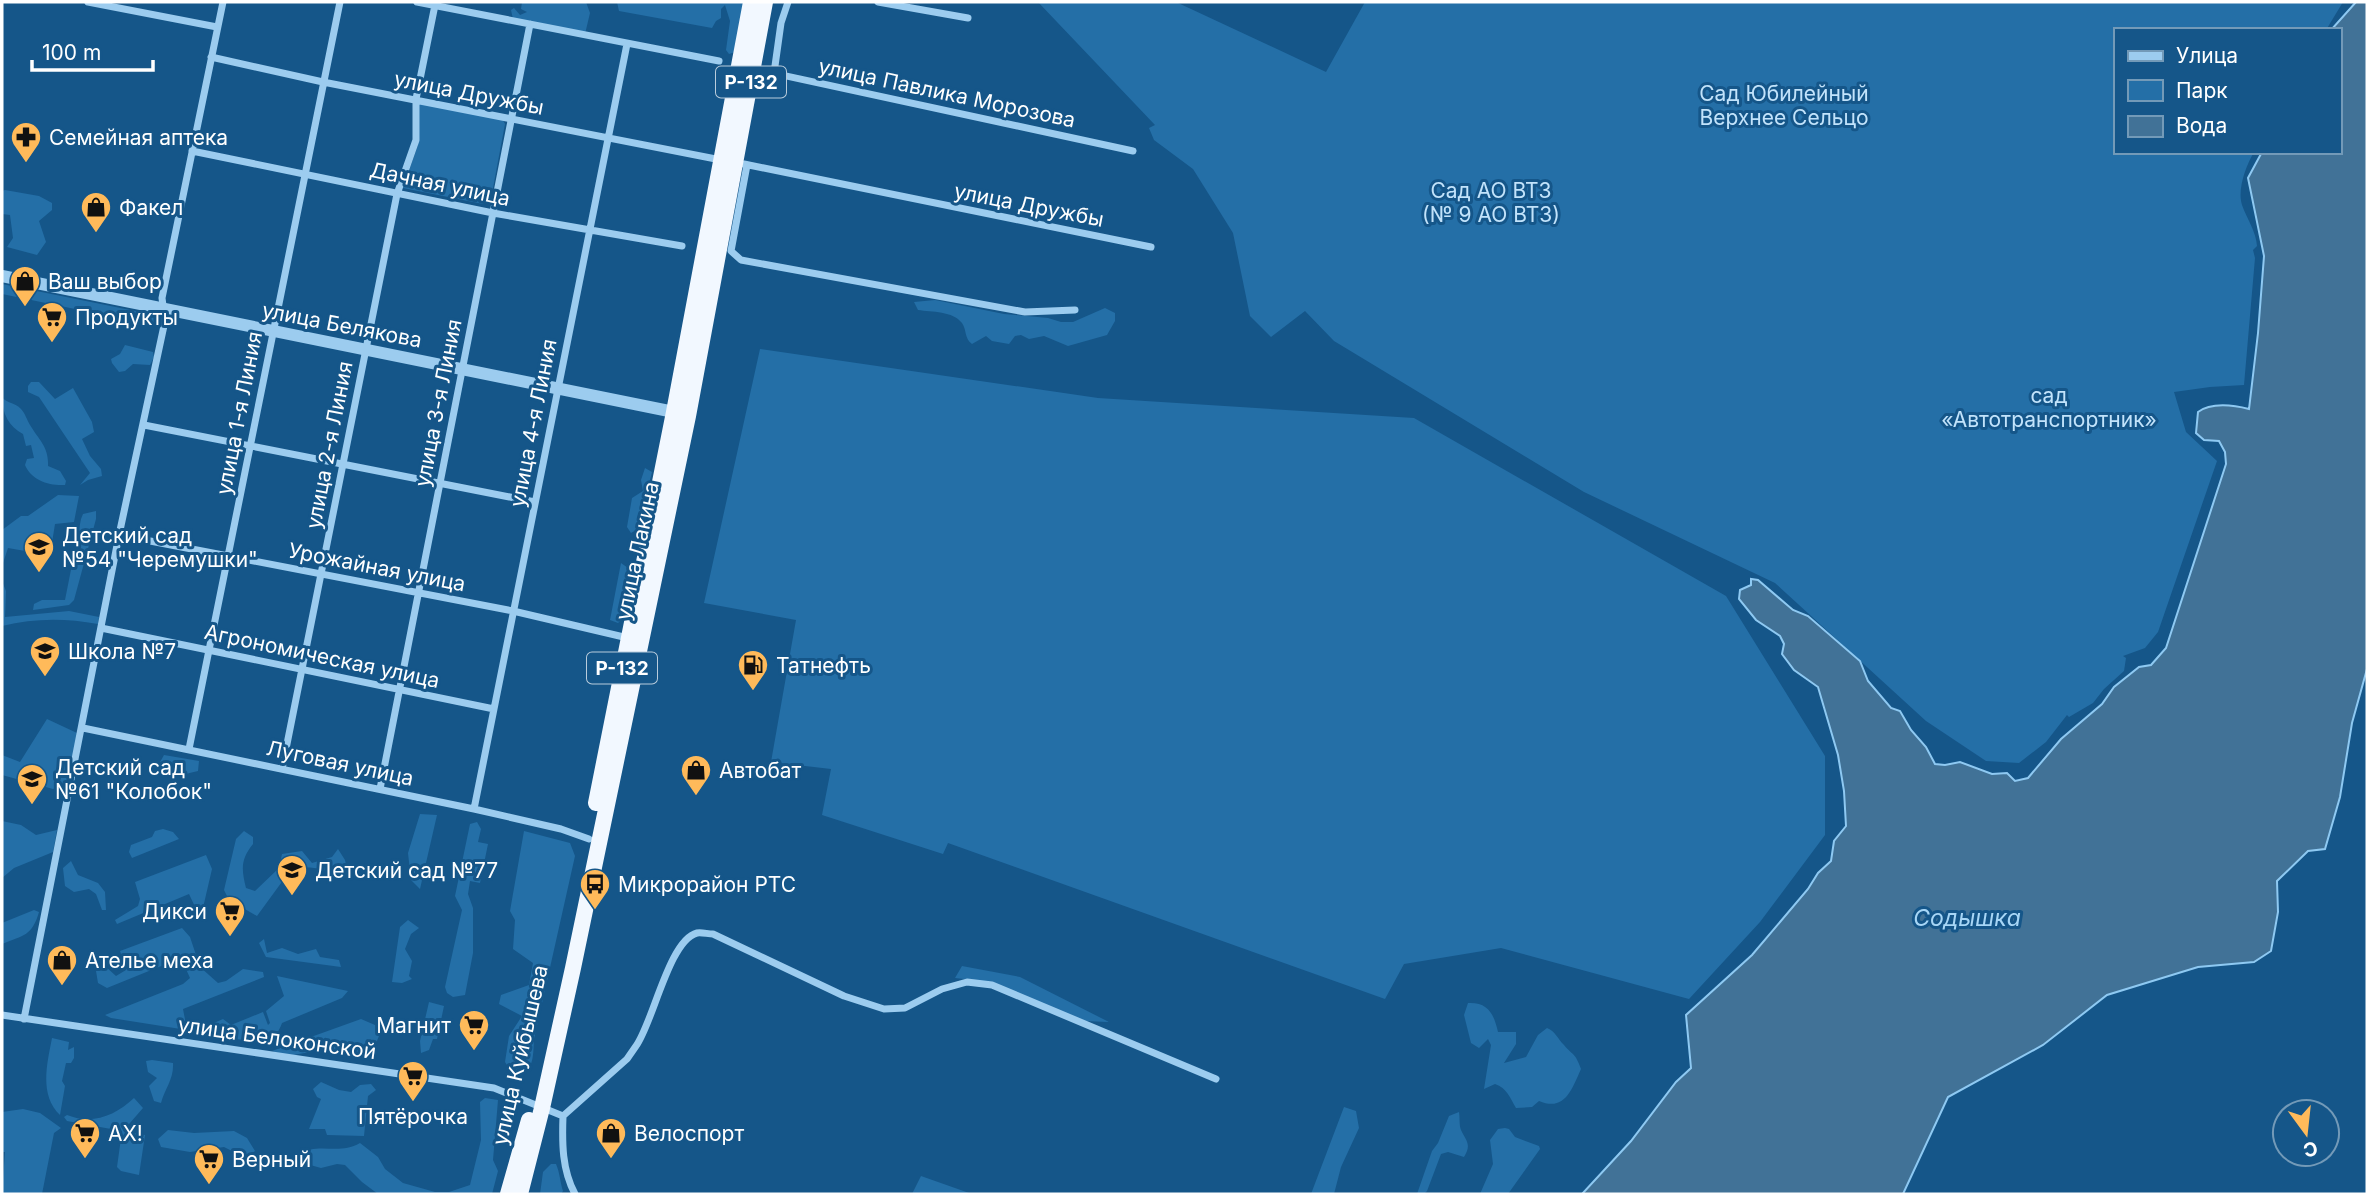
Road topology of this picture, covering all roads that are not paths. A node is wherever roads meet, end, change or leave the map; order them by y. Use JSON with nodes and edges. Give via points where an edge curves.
{"nodes":[{"id":1,"x":88,"y":2,"type":"edge"},
{"id":2,"x":223,"y":2,"type":"edge"},
{"id":3,"x":340,"y":2,"type":"edge"},
{"id":4,"x":417,"y":2,"type":"edge"},
{"id":5,"x":751,"y":2,"type":"edge"},
{"id":6,"x":765,"y":2,"type":"edge"},
{"id":7,"x":788,"y":2,"type":"edge"},
{"id":8,"x":878,"y":2,"type":"edge"},
{"id":9,"x":435,"y":5,"type":"junction"},
{"id":10,"x":968,"y":18,"type":"dead end"},
{"id":11,"x":530,"y":24,"type":"junction"},
{"id":12,"x":217,"y":27,"type":"junction"},
{"id":13,"x":627,"y":44,"type":"junction"},
{"id":14,"x":211,"y":57,"type":"junction"},
{"id":15,"x":719,"y":61,"type":"dead end"},
{"id":16,"x":754,"y":69,"type":"junction"},
{"id":17,"x":774,"y":73,"type":"junction"},
{"id":18,"x":323,"y":82,"type":"junction"},
{"id":19,"x":416,"y":99,"type":"junction"},
{"id":20,"x":512,"y":119,"type":"junction"},
{"id":21,"x":608,"y":138,"type":"junction"},
{"id":22,"x":1133,"y":150,"type":"dead end"},
{"id":23,"x":192,"y":151,"type":"junction"},
{"id":24,"x":735,"y":162,"type":"junction"},
{"id":25,"x":306,"y":173,"type":"junction"},
{"id":26,"x":397,"y":194,"type":"junction"},
{"id":27,"x":493,"y":213,"type":"junction"},
{"id":28,"x":589,"y":231,"type":"junction"},
{"id":29,"x":682,"y":246,"type":"dead end"},
{"id":30,"x":1151,"y":247,"type":"dead end"},
{"id":31,"x":2,"y":276,"type":"edge"},
{"id":32,"x":163,"y":309,"type":"junction"},
{"id":33,"x":1075,"y":310,"type":"dead end"},
{"id":34,"x":273,"y":331,"type":"junction"},
{"id":35,"x":366,"y":350,"type":"junction"},
{"id":36,"x":463,"y":369,"type":"junction"},
{"id":37,"x":558,"y":389,"type":"junction"},
{"id":38,"x":674,"y":412,"type":"junction"},
{"id":39,"x":144,"y":425,"type":"junction"},
{"id":40,"x":250,"y":446,"type":"junction"},
{"id":41,"x":343,"y":464,"type":"junction"},
{"id":42,"x":440,"y":484,"type":"junction"},
{"id":43,"x":535,"y":502,"type":"junction"},
{"id":44,"x":120,"y":535,"type":"junction"},
{"id":45,"x":228,"y":556,"type":"junction"},
{"id":46,"x":321,"y":574,"type":"junction"},
{"id":47,"x":419,"y":593,"type":"junction"},
{"id":48,"x":513,"y":611,"type":"junction"},
{"id":49,"x":102,"y":628,"type":"junction"},
{"id":50,"x":628,"y":638,"type":"junction"},
{"id":51,"x":209,"y":650,"type":"junction"},
{"id":52,"x":302,"y":669,"type":"junction"},
{"id":53,"x":400,"y":690,"type":"junction"},
{"id":54,"x":494,"y":709,"type":"junction"},
{"id":55,"x":83,"y":728,"type":"junction"},
{"id":56,"x":189,"y":749,"type":"junction"},
{"id":57,"x":282,"y":769,"type":"junction"},
{"id":58,"x":380,"y":789,"type":"junction"},
{"id":59,"x":474,"y":809,"type":"junction"},
{"id":60,"x":589,"y":839,"type":"junction"},
{"id":61,"x":571,"y":924,"type":"joint"},
{"id":62,"x":2,"y":1015,"type":"edge"},
{"id":63,"x":24,"y":1019,"type":"junction"},
{"id":64,"x":1216,"y":1079,"type":"dead end"},
{"id":65,"x":538,"y":1106,"type":"junction"},
{"id":66,"x":563,"y":1116,"type":"junction"},
{"id":67,"x":508,"y":1194,"type":"edge"},
{"id":68,"x":520,"y":1194,"type":"edge"},
{"id":69,"x":575,"y":1194,"type":"edge"}],
"edges":[{"from":1,"to":12,"type":"street"},
{"from":2,"to":12,"type":"street"},
{"from":3,"to":18,"type":"street","name":"улица 1-я Линия"},
{"from":4,"to":9,"type":"street"},
{"from":5,"to":24,"type":"highway","name":"улица Лакина","number":"Р-132"},
{"from":6,"to":16,"type":"highway","name":"улица Лакина","number":"Р-132"},
{"from":7,"to":17,"type":"street"},
{"from":8,"to":10,"type":"street"},
{"from":9,"to":11,"type":"street"},
{"from":9,"to":19,"type":"street","name":"улица 2-я Линия"},
{"from":11,"to":13,"type":"street"},
{"from":11,"to":20,"type":"street","name":"улица 3-я Линия"},
{"from":12,"to":14,"type":"street"},
{"from":13,"to":15,"type":"street"},
{"from":13,"to":21,"type":"street","name":"улица 4-я Линия"},
{"from":14,"to":18,"type":"street","name":"улица Дружбы"},
{"from":14,"to":23,"type":"street"},
{"from":16,"to":17,"type":"street","name":"улица Павлика Морозова"},
{"from":16,"to":24,"type":"highway","name":"улица Лакина","number":"Р-132"},
{"from":17,"to":22,"type":"street","name":"улица Павлика Морозова"},
{"from":18,"to":19,"type":"street","name":"улица Дружбы"},
{"from":18,"to":25,"type":"street","name":"улица 1-я Линия"},
{"from":19,"to":20,"type":"street","name":"улица Дружбы"},
{"from":19,"to":26,"type":"street","name":"улица 2-я Линия","via":[[416,140]]},
{"from":20,"to":21,"type":"street","name":"улица Дружбы"},
{"from":20,"to":27,"type":"street","name":"улица 3-я Линия"},
{"from":21,"to":24,"type":"street","name":"улица Дружбы"},
{"from":21,"to":28,"type":"street","name":"улица 4-я Линия"},
{"from":23,"to":25,"type":"street","name":"Дачная улица"},
{"from":23,"to":32,"type":"street"},
{"from":24,"to":30,"type":"street","name":"улица Дружбы"},
{"from":24,"to":33,"type":"street","via":[[731,251],[741,260],[1025,312]]},
{"from":24,"to":38,"type":"highway","name":"улица Лакина","number":"Р-132"},
{"from":24,"to":65,"type":"highway","name":"улица Лакина","number":"Р-132","via":[[688,416]]},
{"from":25,"to":26,"type":"street","name":"Дачная улица"},
{"from":25,"to":34,"type":"street","name":"улица 1-я Линия"},
{"from":26,"to":27,"type":"street","name":"Дачная улица"},
{"from":26,"to":35,"type":"street","name":"улица 2-я Линия"},
{"from":27,"to":28,"type":"street","name":"Дачная улица"},
{"from":27,"to":36,"type":"street","name":"улица 3-я Линия"},
{"from":28,"to":29,"type":"street","name":"Дачная улица"},
{"from":28,"to":37,"type":"street","name":"улица 4-я Линия"},
{"from":31,"to":32,"type":"street","name":"улица Белякова"},
{"from":32,"to":34,"type":"street","name":"улица Белякова"},
{"from":32,"to":39,"type":"street"},
{"from":34,"to":35,"type":"street","name":"улица Белякова"},
{"from":34,"to":40,"type":"street","name":"улица 1-я Линия"},
{"from":35,"to":36,"type":"street","name":"улица Белякова"},
{"from":35,"to":41,"type":"street","name":"улица 2-я Линия"},
{"from":36,"to":37,"type":"street","name":"улица Белякова"},
{"from":36,"to":42,"type":"street","name":"улица 3-я Линия"},
{"from":37,"to":38,"type":"street","name":"улица Белякова"},
{"from":37,"to":43,"type":"street","name":"улица 4-я Линия"},
{"from":38,"to":50,"type":"highway","name":"улица Лакина","number":"Р-132"},
{"from":39,"to":40,"type":"street"},
{"from":39,"to":44,"type":"street"},
{"from":40,"to":41,"type":"street"},
{"from":40,"to":45,"type":"street","name":"улица 1-я Линия"},
{"from":41,"to":42,"type":"street"},
{"from":41,"to":46,"type":"street","name":"улица 2-я Линия"},
{"from":42,"to":43,"type":"street"},
{"from":42,"to":47,"type":"street","name":"улица 3-я Линия"},
{"from":43,"to":48,"type":"street","name":"улица 4-я Линия"},
{"from":44,"to":45,"type":"street","name":"Урожайная улица"},
{"from":44,"to":49,"type":"street"},
{"from":45,"to":46,"type":"street","name":"Урожайная улица"},
{"from":45,"to":51,"type":"street","name":"улица 1-я Линия"},
{"from":46,"to":47,"type":"street","name":"Урожайная улица"},
{"from":46,"to":52,"type":"street","name":"улица 2-я Линия"},
{"from":47,"to":48,"type":"street","name":"Урожайная улица"},
{"from":47,"to":53,"type":"street","name":"улица 3-я Линия"},
{"from":48,"to":50,"type":"street","name":"Урожайная улица"},
{"from":48,"to":54,"type":"street","name":"улица 4-я Линия"},
{"from":49,"to":51,"type":"street","name":"Агрономическая улица"},
{"from":49,"to":55,"type":"street"},
{"from":50,"to":60,"type":"highway","name":"улица Лакина","number":"Р-132"},
{"from":51,"to":52,"type":"street","name":"Агрономическая улица"},
{"from":51,"to":56,"type":"street","name":"улица 1-я Линия"},
{"from":52,"to":53,"type":"street","name":"Агрономическая улица"},
{"from":52,"to":57,"type":"street","name":"улица 2-я Линия"},
{"from":53,"to":54,"type":"street","name":"Агрономическая улица"},
{"from":53,"to":58,"type":"street","name":"улица 3-я Линия"},
{"from":54,"to":59,"type":"street","name":"улица 4-я Линия"},
{"from":55,"to":56,"type":"street","name":"Луговая улица"},
{"from":55,"to":63,"type":"street"},
{"from":56,"to":57,"type":"street","name":"Луговая улица"},
{"from":57,"to":58,"type":"street","name":"Луговая улица"},
{"from":58,"to":59,"type":"street","name":"Луговая улица"},
{"from":59,"to":60,"type":"street","name":"Луговая улица"},
{"from":60,"to":61,"type":"highway","name":"улица Лакина","number":"Р-132"},
{"from":61,"to":65,"type":"highway","name":"улица Куйбышева","number":"Р-132"},
{"from":62,"to":63,"type":"street","name":"улица Белоконской"},
{"from":63,"to":65,"type":"street","name":"улица Белоконской","via":[[494,1088]]},
{"from":64,"to":66,"type":"street","via":[[992,985],[967,982],[942,989],[905,1009],[884,1009],[844,996],[713,934],[698,932],[684,940],[627,1059]]},
{"from":65,"to":66,"type":"street","name":"улица Белоконской"},
{"from":65,"to":67,"type":"highway","name":"улица Куйбышева","number":"Р-132"},
{"from":65,"to":68,"type":"highway","name":"улица Куйбышева","number":"Р-132"},
{"from":66,"to":69,"type":"street","via":[[563,1153]]}]}
